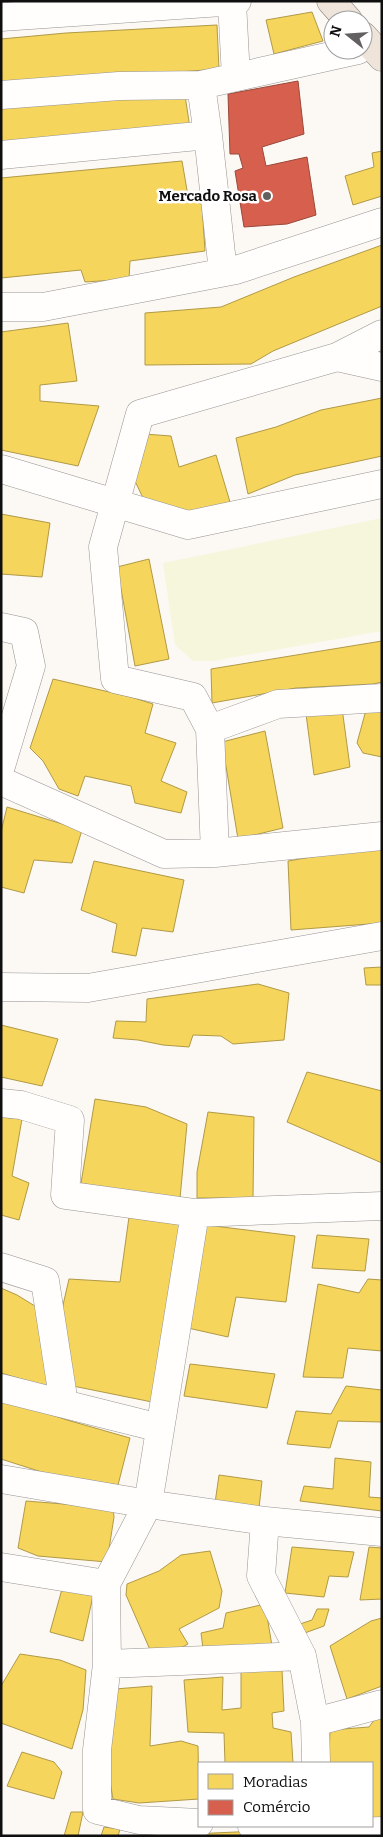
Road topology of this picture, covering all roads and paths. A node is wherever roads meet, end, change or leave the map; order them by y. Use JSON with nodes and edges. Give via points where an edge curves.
{"nodes":[{"id":1,"x":237,"y":1,"type":"edge"},
{"id":2,"x":232,"y":2,"type":"edge"},
{"id":3,"x":1,"y":17,"type":"edge"},
{"id":4,"x":323,"y":58,"type":"edge"},
{"id":5,"x":236,"y":77,"type":"junction"},
{"id":6,"x":202,"y":85,"type":"junction"},
{"id":7,"x":1,"y":95,"type":"edge"},
{"id":8,"x":208,"y":134,"type":"junction"},
{"id":9,"x":1,"y":156,"type":"edge"},
{"id":10,"x":382,"y":222,"type":"edge"},
{"id":11,"x":223,"y":272,"type":"junction"},
{"id":12,"x":1,"y":307,"type":"edge"},
{"id":13,"x":382,"y":334,"type":"edge"},
{"id":14,"x":337,"y":357,"type":"junction"},
{"id":15,"x":382,"y":367,"type":"edge"},
{"id":16,"x":1,"y":470,"type":"edge"},
{"id":17,"x":382,"y":484,"type":"edge"},
{"id":18,"x":114,"y":503,"type":"junction"},
{"id":19,"x":1,"y":627,"type":"edge"},
{"id":20,"x":382,"y":698,"type":"edge"},
{"id":21,"x":210,"y":729,"type":"junction"},
{"id":22,"x":1,"y":766,"type":"edge"},
{"id":23,"x":1,"y":781,"type":"edge"},
{"id":24,"x":382,"y":836,"type":"edge"},
{"id":25,"x":215,"y":853,"type":"junction"},
{"id":26,"x":382,"y":936,"type":"edge"},
{"id":27,"x":1,"y":986,"type":"edge"},
{"id":28,"x":1,"y":1103,"type":"edge"},
{"id":29,"x":382,"y":1206,"type":"edge"},
{"id":30,"x":195,"y":1213,"type":"junction"},
{"id":31,"x":1,"y":1267,"type":"edge"},
{"id":32,"x":1,"y":1388,"type":"edge"},
{"id":33,"x":64,"y":1404,"type":"junction"},
{"id":34,"x":160,"y":1428,"type":"junction"},
{"id":35,"x":1,"y":1479,"type":"edge"},
{"id":36,"x":148,"y":1504,"type":"junction"},
{"id":37,"x":265,"y":1521,"type":"junction"},
{"id":38,"x":382,"y":1532,"type":"edge"},
{"id":39,"x":1,"y":1566,"type":"edge"},
{"id":40,"x":106,"y":1584,"type":"junction"},
{"id":41,"x":302,"y":1656,"type":"junction"},
{"id":42,"x":107,"y":1664,"type":"junction"},
{"id":43,"x":382,"y":1704,"type":"edge"},
{"id":44,"x":315,"y":1722,"type":"junction"},
{"id":45,"x":316,"y":1762,"type":"edge"},
{"id":46,"x":198,"y":1823,"type":"edge"},
{"id":47,"x":273,"y":1827,"type":"edge"},
{"id":48,"x":318,"y":1830,"type":"edge"},
{"id":49,"x":382,"y":1831,"type":"edge"}],
"edges":[{"from":1,"to":2,"type":"street"},
{"from":2,"to":3,"type":"street"},
{"from":2,"to":5,"type":"street"},
{"from":4,"to":5,"type":"street"},
{"from":5,"to":6,"type":"street"},
{"from":6,"to":7,"type":"street","via":[[119,86]]},
{"from":6,"to":8,"type":"street"},
{"from":8,"to":9,"type":"street"},
{"from":8,"to":11,"type":"street"},
{"from":10,"to":11,"type":"street"},
{"from":11,"to":12,"type":"street","via":[[43,307]]},
{"from":13,"to":14,"type":"street"},
{"from":14,"to":15,"type":"street"},
{"from":14,"to":18,"type":"street","via":[[140,414]]},
{"from":16,"to":18,"type":"street"},
{"from":17,"to":18,"type":"street","via":[[188,525]]},
{"from":18,"to":21,"type":"street","via":[[103,547],[115,679],[194,697]]},
{"from":19,"to":22,"type":"street","via":[[24,632],[31,666]]},
{"from":20,"to":21,"type":"street","via":[[278,704]]},
{"from":21,"to":25,"type":"street"},
{"from":23,"to":25,"type":"street","via":[[164,854]]},
{"from":24,"to":25,"type":"street"},
{"from":26,"to":27,"type":"street","via":[[88,988]]},
{"from":28,"to":30,"type":"street","via":[[21,1105],[70,1120],[65,1195]]},
{"from":29,"to":30,"type":"street"},
{"from":30,"to":34,"type":"street"},
{"from":31,"to":33,"type":"street","via":[[45,1281]]},
{"from":32,"to":33,"type":"street"},
{"from":33,"to":34,"type":"street"},
{"from":34,"to":36,"type":"street"},
{"from":35,"to":36,"type":"street"},
{"from":36,"to":37,"type":"street"},
{"from":36,"to":40,"type":"street"},
{"from":37,"to":38,"type":"street"},
{"from":37,"to":41,"type":"street","via":[[261,1576]]},
{"from":39,"to":40,"type":"street"},
{"from":40,"to":42,"type":"street"},
{"from":41,"to":42,"type":"street"},
{"from":41,"to":44,"type":"street"},
{"from":42,"to":46,"type":"street","via":[[96,1750],[97,1810],[139,1820]]},
{"from":43,"to":44,"type":"street"},
{"from":44,"to":45,"type":"street"},
{"from":47,"to":48,"type":"street","via":[[299,1834]]},
{"from":48,"to":49,"type":"street"}]}
